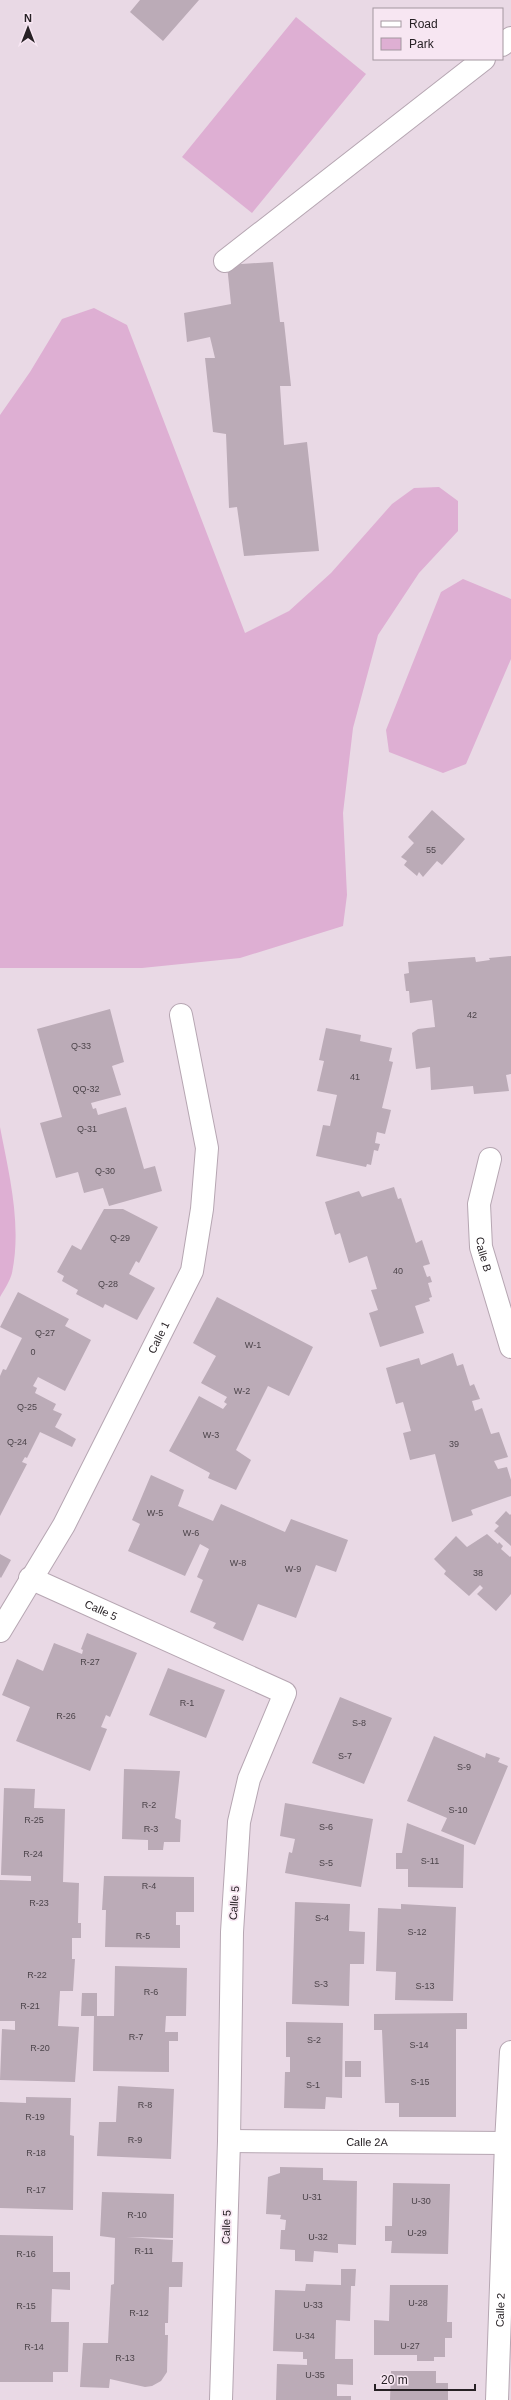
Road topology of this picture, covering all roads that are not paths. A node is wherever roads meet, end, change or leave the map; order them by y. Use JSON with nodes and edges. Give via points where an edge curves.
{"nodes":[{"id":1,"x":511,"y":38,"type":"edge"},
{"id":2,"x":503,"y":44,"type":"edge"},
{"id":3,"x":483,"y":60,"type":"edge"},
{"id":4,"x":225,"y":261,"type":"dead end"},
{"id":5,"x":181,"y":1015,"type":"dead end"},
{"id":6,"x":490,"y":1159,"type":"dead end"},
{"id":7,"x":511,"y":1347,"type":"edge"},
{"id":8,"x":30,"y":1578,"type":"junction"},
{"id":9,"x":0,"y":1631,"type":"edge"},
{"id":10,"x":511,"y":2052,"type":"edge"},
{"id":11,"x":229,"y":2140,"type":"junction"},
{"id":12,"x":506,"y":2143,"type":"junction"},
{"id":13,"x":221,"y":2400,"type":"edge"},
{"id":14,"x":497,"y":2400,"type":"edge"}],
"edges":[{"from":1,"to":2,"type":"street"},
{"from":3,"to":4,"type":"street"},
{"from":5,"to":8,"type":"street","name":"Calle 1","via":[[206,1148],[202,1209],[192,1271],[64,1525]]},
{"from":6,"to":7,"type":"street","name":"Calle B","via":[[478,1204],[481,1247]]},
{"from":8,"to":9,"type":"street","name":"Calle 1"},
{"from":8,"to":11,"type":"street","name":"Calle 5","via":[[285,1693],[249,1779],[239,1822],[232,1932]]},
{"from":10,"to":12,"type":"street","name":"Calle 2"},
{"from":11,"to":12,"type":"street","name":"Calle 2A"},
{"from":11,"to":13,"type":"street","name":"Calle 5"},
{"from":12,"to":14,"type":"street","name":"Calle 2"}]}
